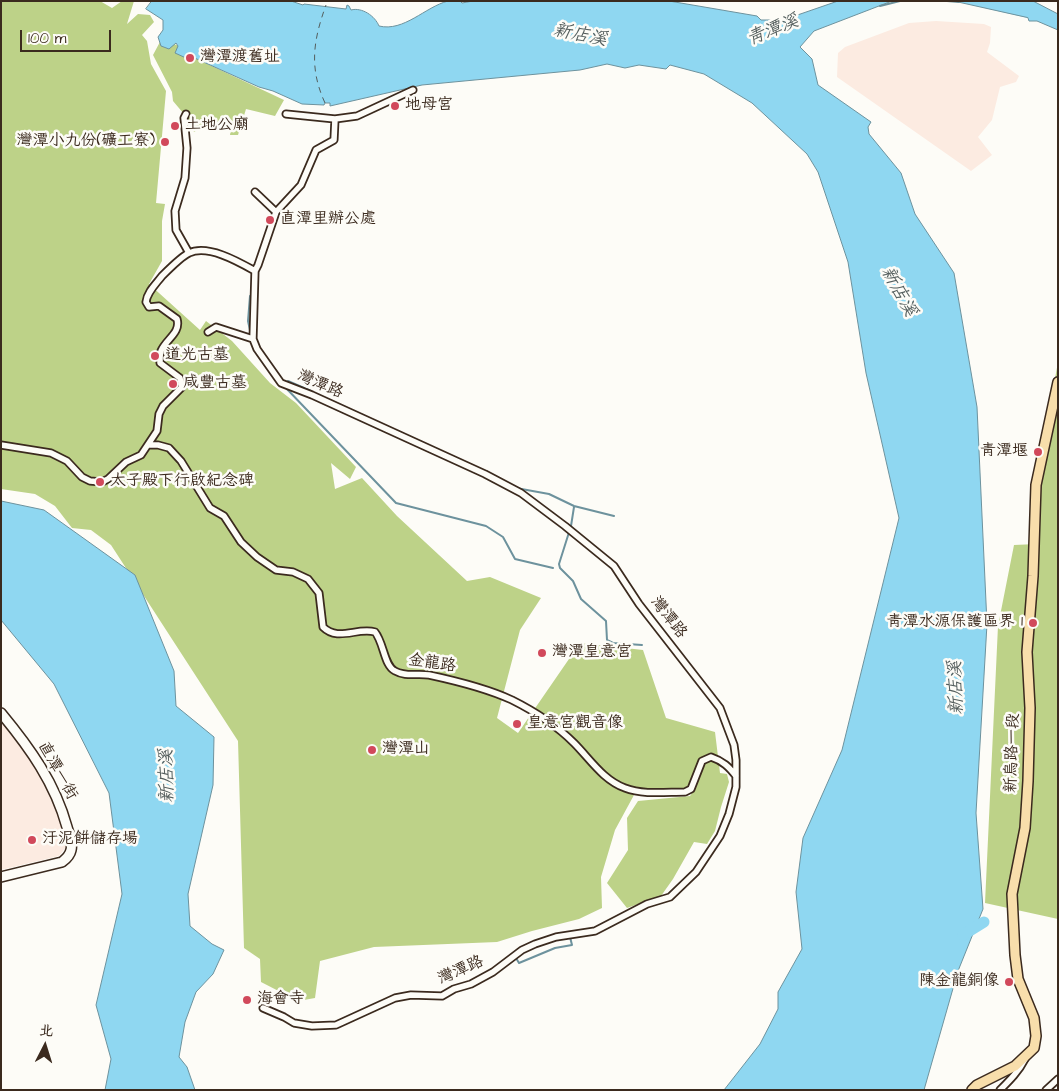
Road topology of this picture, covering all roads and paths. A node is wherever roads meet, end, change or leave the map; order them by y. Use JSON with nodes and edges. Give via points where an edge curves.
{"nodes":[{"id":1,"x":413,"y":90,"type":"dead end"},
{"id":2,"x":186,"y":114,"type":"dead end"},
{"id":3,"x":286,"y":114,"type":"dead end"},
{"id":4,"x":335,"y":119,"type":"junction"},
{"id":5,"x":255,"y":192,"type":"dead end"},
{"id":6,"x":276,"y":212,"type":"junction"},
{"id":7,"x":189,"y":253,"type":"junction"},
{"id":8,"x":255,"y":271,"type":"junction"},
{"id":9,"x":208,"y":332,"type":"dead end"},
{"id":10,"x":253,"y":339,"type":"junction"},
{"id":11,"x":1058,"y":382,"type":"edge"},
{"id":12,"x":1,"y":445,"type":"edge"},
{"id":13,"x":148,"y":446,"type":"junction"},
{"id":14,"x":1,"y":713,"type":"edge"},
{"id":15,"x":736,"y":776,"type":"junction"},
{"id":16,"x":1,"y":877,"type":"edge"},
{"id":17,"x":263,"y":1008,"type":"dead end"},
{"id":18,"x":1026,"y":1057,"type":"junction"},
{"id":19,"x":1058,"y":1079,"type":"edge"},
{"id":20,"x":972,"y":1090,"type":"edge"},
{"id":21,"x":1000,"y":1090,"type":"edge"},
{"id":22,"x":1046,"y":1090,"type":"edge"}],
"edges":[{"from":1,"to":4,"type":"street","via":[[357,116]]},
{"from":2,"to":7,"type":"street","via":[[185,178],[175,212],[176,230]]},
{"from":3,"to":4,"type":"street"},
{"from":4,"to":6,"type":"street","via":[[334,140],[316,150],[301,185]]},
{"from":5,"to":6,"type":"street"},
{"from":6,"to":8,"type":"street"},
{"from":7,"to":8,"type":"street","via":[[204,250],[218,253]]},
{"from":7,"to":13,"type":"street","via":[[147,296],[149,307],[159,306],[177,319],[177,329],[161,351],[160,363],[180,378],[182,387],[163,406],[157,431]]},
{"from":8,"to":10,"type":"street"},
{"from":9,"to":10,"type":"street","via":[[216,327]]},
{"from":10,"to":15,"type":"street","name":"灣潭路","via":[[281,383],[521,493],[614,566],[639,604],[720,708],[734,745]]},
{"from":11,"to":18,"type":"main road","name":"新烏路一段","via":[[1036,485],[1027,652],[1030,708],[1028,781],[1025,828],[1012,894],[1018,980],[1034,1018],[1036,1036],[1034,1048]]},
{"from":12,"to":13,"type":"street","via":[[51,453],[74,467],[82,477],[96,482],[108,479]]},
{"from":13,"to":15,"type":"street","name":"金龍路","via":[[169,448],[181,461],[210,508],[224,516],[241,542],[257,557],[276,570],[294,572],[308,579],[319,594],[323,627],[328,632],[340,635],[362,630],[375,632],[393,670],[401,674],[456,680],[511,700],[558,729],[599,772],[624,788],[685,792],[691,789],[702,762],[711,757],[721,760]]},
{"from":14,"to":16,"type":"street","name":"直潭一街","via":[[49,781],[62,809],[72,850],[62,862]]},
{"from":15,"to":17,"type":"street","name":"灣潭路","via":[[729,814],[720,836],[696,872],[670,897],[646,904],[595,931],[535,944],[493,972],[442,996],[395,998],[336,1025],[294,1023]]},
{"from":18,"to":20,"type":"main road"},
{"from":18,"to":21,"type":"street"},
{"from":19,"to":22,"type":"street"}]}
